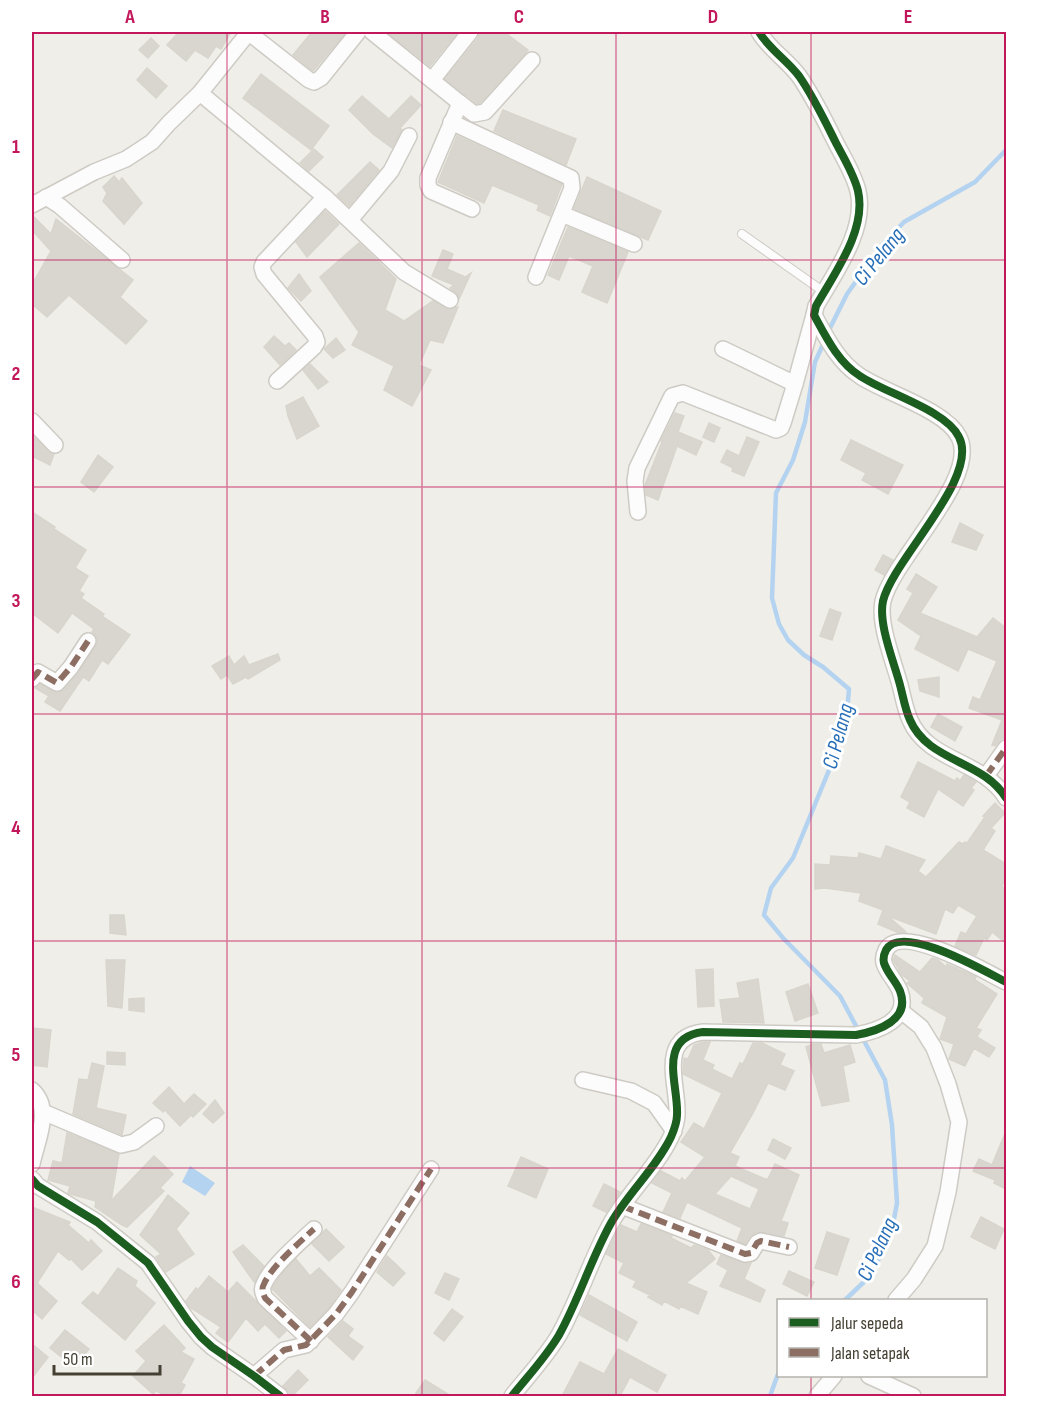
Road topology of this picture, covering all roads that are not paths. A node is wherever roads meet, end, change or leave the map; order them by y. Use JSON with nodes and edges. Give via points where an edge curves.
{"nodes":[{"id":1,"x":248,"y":32,"type":"edge"},
{"id":2,"x":358,"y":32,"type":"edge"},
{"id":3,"x":372,"y":32,"type":"edge"},
{"id":4,"x":470,"y":32,"type":"edge"},
{"id":5,"x":759,"y":32,"type":"edge"},
{"id":6,"x":532,"y":60,"type":"dead end"},
{"id":7,"x":432,"y":80,"type":"junction"},
{"id":8,"x":200,"y":93,"type":"junction"},
{"id":9,"x":460,"y":103,"type":"junction"},
{"id":10,"x":452,"y":122,"type":"junction"},
{"id":11,"x":409,"y":136,"type":"dead end"},
{"id":12,"x":46,"y":196,"type":"junction"},
{"id":13,"x":325,"y":197,"type":"junction"},
{"id":14,"x":32,"y":205,"type":"edge"},
{"id":15,"x":472,"y":209,"type":"dead end"},
{"id":16,"x":562,"y":214,"type":"junction"},
{"id":17,"x":350,"y":220,"type":"junction"},
{"id":18,"x":742,"y":234,"type":"dead end"},
{"id":19,"x":634,"y":244,"type":"dead end"},
{"id":20,"x":122,"y":260,"type":"dead end"},
{"id":21,"x":536,"y":277,"type":"dead end"},
{"id":22,"x":824,"y":292,"type":"junction"},
{"id":23,"x":450,"y":300,"type":"dead end"},
{"id":24,"x":818,"y":321,"type":"junction"},
{"id":25,"x":723,"y":349,"type":"dead end"},
{"id":26,"x":278,"y":381,"type":"dead end"},
{"id":27,"x":795,"y":384,"type":"junction"},
{"id":28,"x":32,"y":422,"type":"edge"},
{"id":29,"x":55,"y":445,"type":"dead end"},
{"id":30,"x":638,"y":512,"type":"dead end"},
{"id":31,"x":88,"y":641,"type":"dead end"},
{"id":32,"x":32,"y":679,"type":"edge"},
{"id":33,"x":1006,"y":748,"type":"edge"},
{"id":34,"x":986,"y":776,"type":"junction"},
{"id":35,"x":1006,"y":798,"type":"edge"},
{"id":36,"x":1006,"y":982,"type":"edge"},
{"id":37,"x":900,"y":1011,"type":"junction"},
{"id":38,"x":583,"y":1080,"type":"dead end"},
{"id":39,"x":32,"y":1090,"type":"edge"},
{"id":40,"x":43,"y":1112,"type":"junction"},
{"id":41,"x":156,"y":1126,"type":"dead end"},
{"id":42,"x":674,"y":1131,"type":"junction"},
{"id":43,"x":32,"y":1164,"type":"edge"},
{"id":44,"x":431,"y":1169,"type":"dead end"},
{"id":45,"x":32,"y":1179,"type":"edge"},
{"id":46,"x":622,"y":1206,"type":"junction"},
{"id":47,"x":314,"y":1229,"type":"dead end"},
{"id":48,"x":789,"y":1247,"type":"dead end"},
{"id":49,"x":897,"y":1299,"type":"edge"},
{"id":50,"x":310,"y":1341,"type":"junction"},
{"id":51,"x":254,"y":1376,"type":"junction"},
{"id":52,"x":833,"y":1377,"type":"edge"},
{"id":53,"x":871,"y":1377,"type":"edge"},
{"id":54,"x":280,"y":1396,"type":"edge"},
{"id":55,"x":512,"y":1396,"type":"edge"},
{"id":56,"x":817,"y":1396,"type":"edge"},
{"id":57,"x":913,"y":1396,"type":"edge"}],
"edges":[{"from":1,"to":2,"type":"street","via":[[314,82]]},
{"from":1,"to":8,"type":"street"},
{"from":3,"to":7,"type":"street"},
{"from":4,"to":7,"type":"street"},
{"from":5,"to":22,"type":"street","via":[[799,76],[858,190],[858,216],[846,256]]},
{"from":6,"to":9,"type":"street","via":[[485,112],[474,114]]},
{"from":7,"to":9,"type":"street"},
{"from":8,"to":12,"type":"street","via":[[142,149]]},
{"from":8,"to":13,"type":"street"},
{"from":9,"to":10,"type":"street"},
{"from":10,"to":15,"type":"street","via":[[428,185],[431,191]]},
{"from":10,"to":16,"type":"street","via":[[571,178],[572,188]]},
{"from":11,"to":17,"type":"street","via":[[392,171]]},
{"from":12,"to":14,"type":"street"},
{"from":12,"to":20,"type":"street"},
{"from":13,"to":17,"type":"street"},
{"from":13,"to":26,"type":"street","via":[[262,267],[317,342]]},
{"from":16,"to":19,"type":"street"},
{"from":16,"to":21,"type":"street"},
{"from":17,"to":23,"type":"street","via":[[404,272]]},
{"from":18,"to":22,"type":"lane"},
{"from":22,"to":24,"type":"street","via":[[816,306]]},
{"from":24,"to":27,"type":"street"},
{"from":24,"to":34,"type":"street","via":[[845,364],[860,377],[920,406],[952,426],[959,437],[962,463],[887,590],[882,608],[910,719],[919,736],[930,747]]},
{"from":25,"to":27,"type":"street"},
{"from":27,"to":30,"type":"street","via":[[781,428],[776,430],[683,393],[672,396],[638,468]]},
{"from":28,"to":29,"type":"street"},
{"from":31,"to":32,"type":"street","via":[[57,683],[38,672]]},
{"from":33,"to":34,"type":"street"},
{"from":34,"to":35,"type":"street"},
{"from":36,"to":37,"type":"street","via":[[928,946],[912,941],[893,942],[884,953],[883,962],[900,992]]},
{"from":37,"to":42,"type":"street","via":[[885,1027],[863,1034],[693,1033],[683,1039],[673,1059],[678,1116]]},
{"from":37,"to":49,"type":"street","via":[[921,1027],[934,1048],[959,1122],[935,1246]]},
{"from":38,"to":42,"type":"street","via":[[631,1090],[654,1103]]},
{"from":39,"to":40,"type":"street","via":[[41,1100]]},
{"from":40,"to":41,"type":"street","via":[[121,1145],[134,1142]]},
{"from":40,"to":43,"type":"street"},
{"from":42,"to":46,"type":"street"},
{"from":44,"to":50,"type":"street","via":[[352,1292]]},
{"from":45,"to":51,"type":"street","via":[[98,1222],[148,1263],[201,1337]]},
{"from":46,"to":48,"type":"street","via":[[745,1254],[751,1253],[761,1241]]},
{"from":46,"to":55,"type":"street","via":[[561,1332]]},
{"from":47,"to":50,"type":"street","via":[[270,1274],[262,1291]]},
{"from":50,"to":51,"type":"street","via":[[284,1350]]},
{"from":51,"to":54,"type":"street"},
{"from":52,"to":56,"type":"street"},
{"from":53,"to":57,"type":"street"}]}
